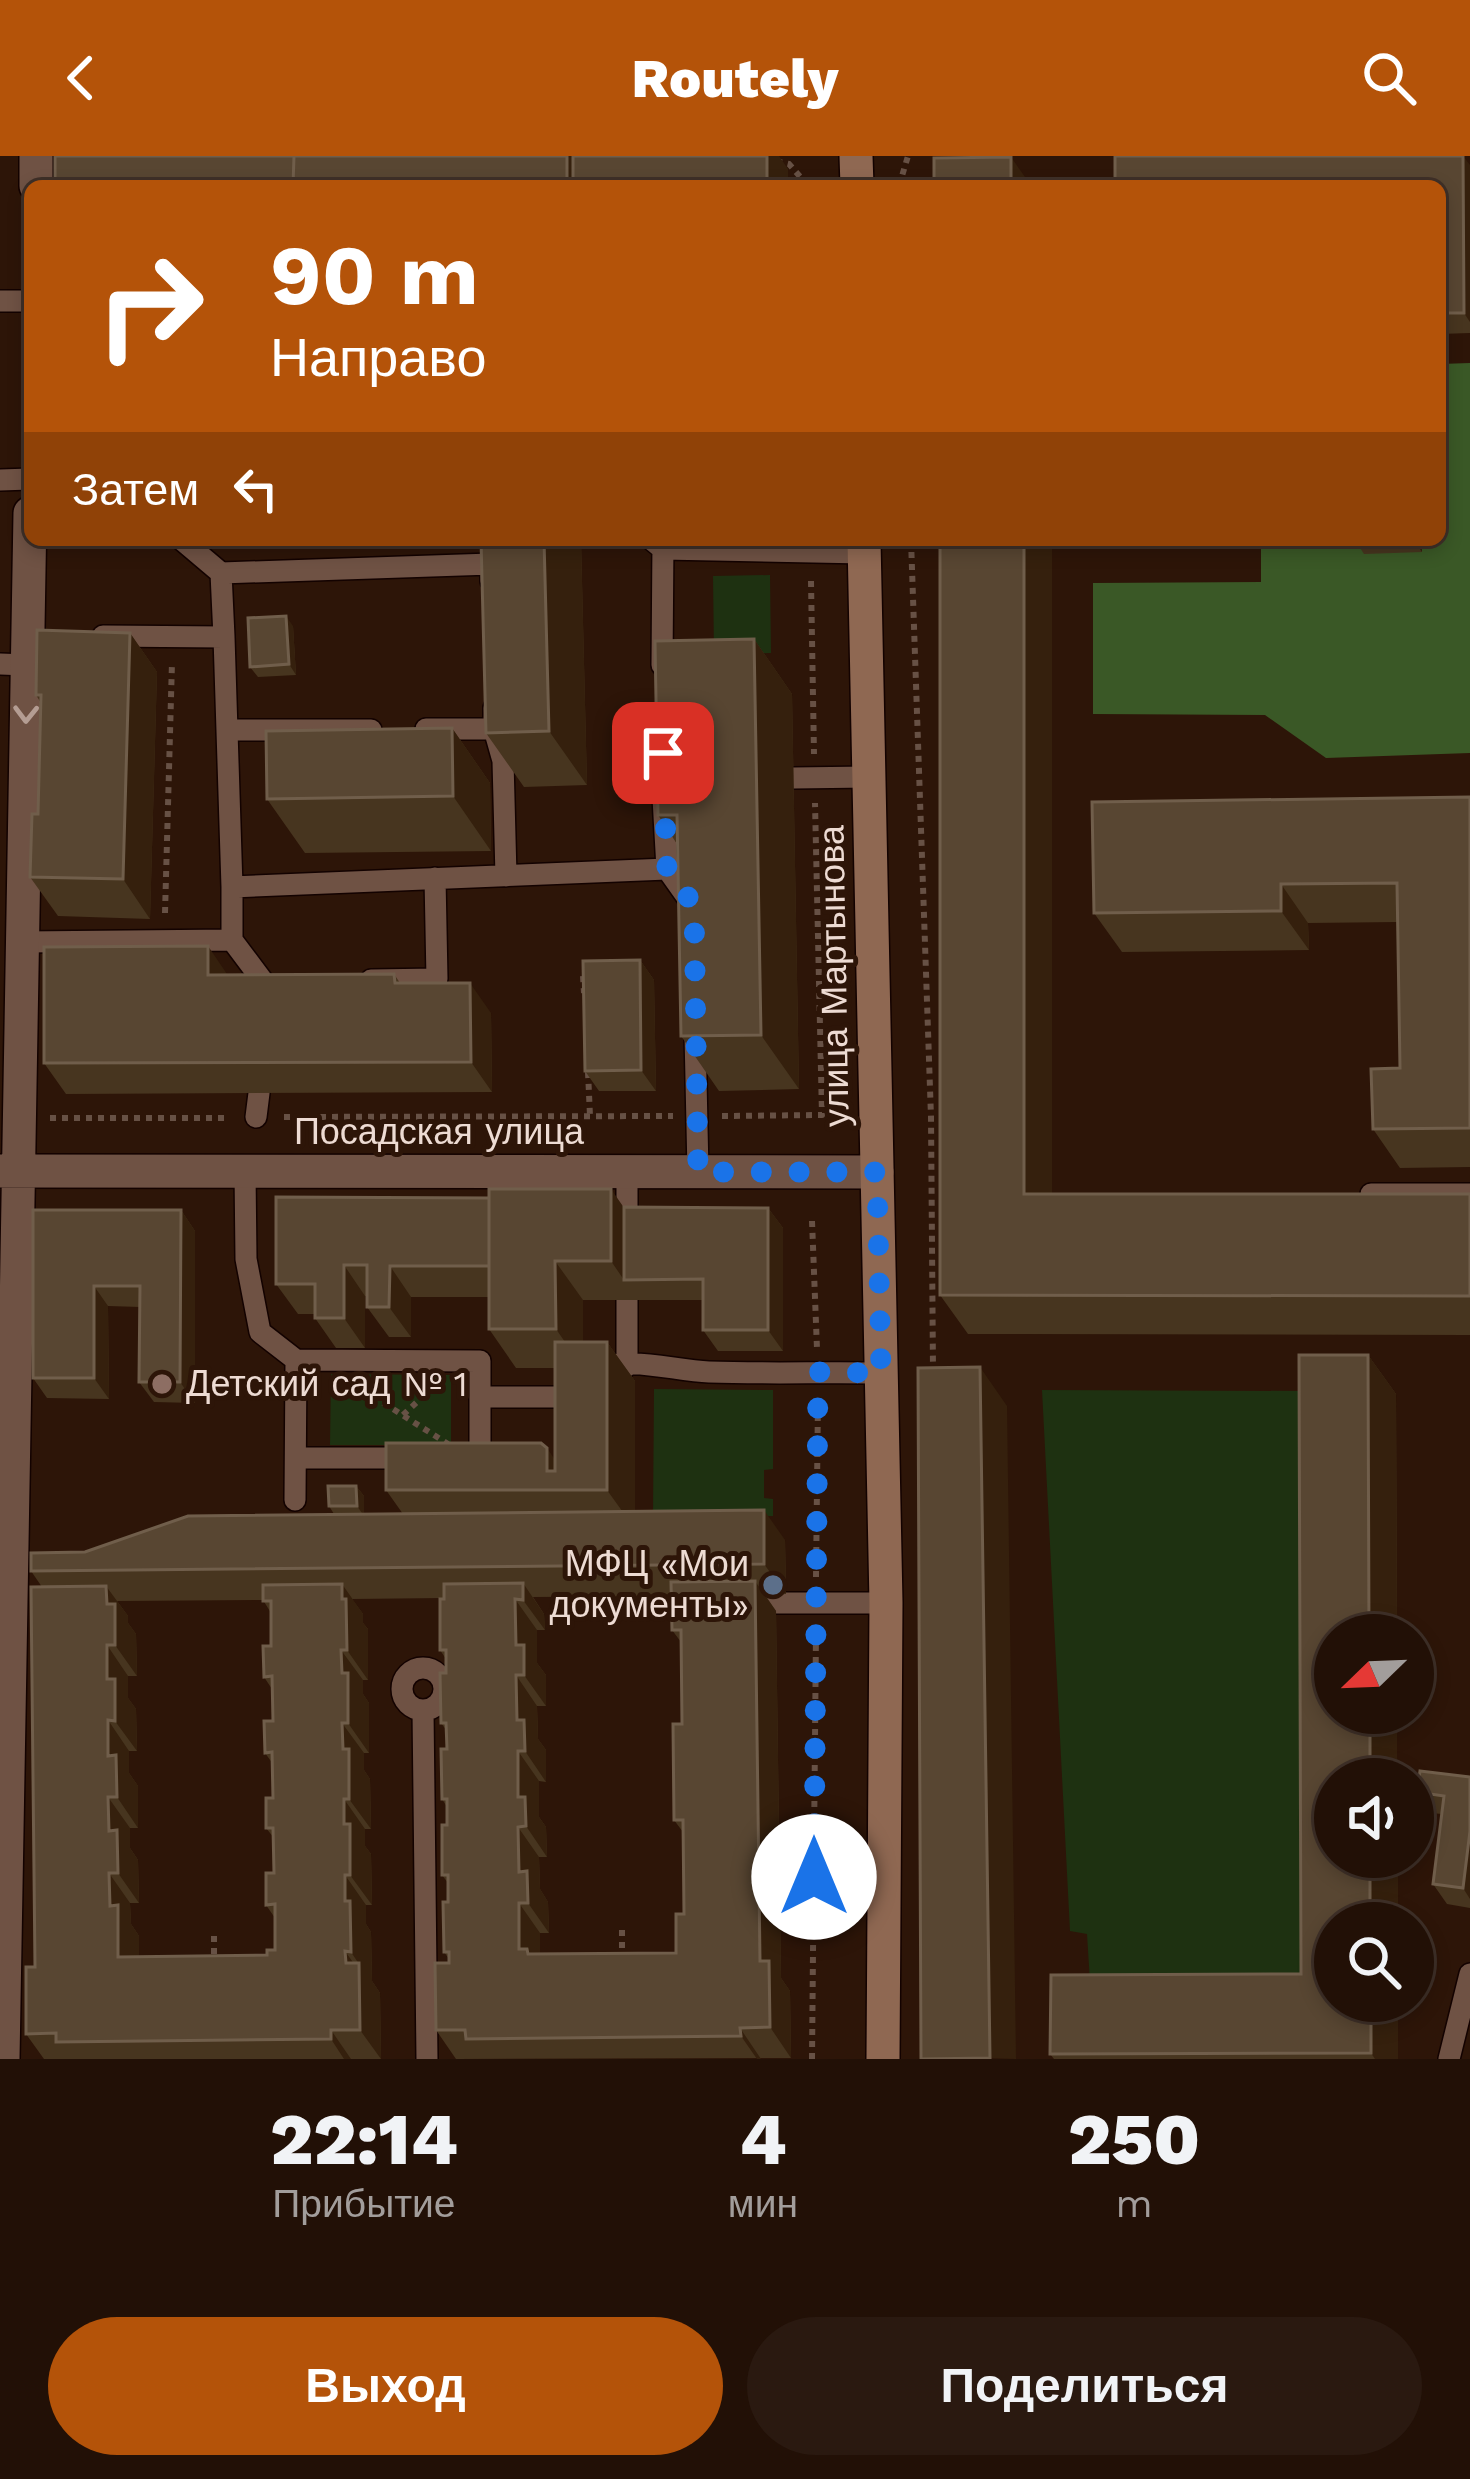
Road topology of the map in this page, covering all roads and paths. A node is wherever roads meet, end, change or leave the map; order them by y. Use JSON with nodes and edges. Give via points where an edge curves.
{"nodes":[{"id":1,"x":765,"y":158,"type":"edge"},
{"id":2,"x":802,"y":180,"type":"edge"},
{"id":3,"x":30,"y":546,"type":"edge"},
{"id":4,"x":189,"y":546,"type":"edge"},
{"id":5,"x":497,"y":546,"type":"edge"},
{"id":6,"x":659,"y":546,"type":"edge"},
{"id":7,"x":704,"y":546,"type":"edge"},
{"id":8,"x":911,"y":546,"type":"edge"},
{"id":9,"x":864,"y":547,"type":"edge"},
{"id":10,"x":810,"y":553,"type":"junction"},
{"id":11,"x":490,"y":564,"type":"junction"},
{"id":12,"x":221,"y":572,"type":"junction"},
{"id":13,"x":492,"y":611,"type":"edge"},
{"id":14,"x":82,"y":636,"type":"edge"},
{"id":15,"x":173,"y":637,"type":"junction"},
{"id":16,"x":224,"y":637,"type":"junction"},
{"id":17,"x":25,"y":651,"type":"edge"},
{"id":18,"x":493,"y":682,"type":"edge"},
{"id":19,"x":662,"y":687,"type":"edge"},
{"id":20,"x":494,"y":729,"type":"junction"},
{"id":21,"x":227,"y":730,"type":"junction"},
{"id":22,"x":869,"y":777,"type":"junction"},
{"id":23,"x":804,"y":778,"type":"junction"},
{"id":24,"x":679,"y":780,"type":"edge"},
{"id":25,"x":12,"y":850,"type":"edge"},
{"id":26,"x":667,"y":869,"type":"junction"},
{"id":27,"x":506,"y":876,"type":"junction"},
{"id":28,"x":435,"y":878,"type":"junction"},
{"id":29,"x":232,"y":887,"type":"junction"},
{"id":30,"x":694,"y":928,"type":"edge"},
{"id":31,"x":232,"y":940,"type":"junction"},
{"id":32,"x":164,"y":941,"type":"junction"},
{"id":33,"x":23,"y":943,"type":"junction"},
{"id":34,"x":583,"y":976,"type":"edge"},
{"id":35,"x":11,"y":979,"type":"edge"},
{"id":36,"x":350,"y":980,"type":"edge"},
{"id":37,"x":584,"y":1000,"type":"edge"},
{"id":38,"x":263,"y":1005,"type":"edge"},
{"id":39,"x":695,"y":1021,"type":"edge"},
{"id":40,"x":588,"y":1070,"type":"edge"},
{"id":41,"x":259,"y":1093,"type":"edge"},
{"id":42,"x":590,"y":1116,"type":"junction"},
{"id":43,"x":696,"y":1116,"type":"junction"},
{"id":44,"x":36,"y":1118,"type":"dead end"},
{"id":45,"x":256,"y":1118,"type":"junction"},
{"id":46,"x":10,"y":1171,"type":"edge"},
{"id":47,"x":245,"y":1172,"type":"junction"},
{"id":48,"x":627,"y":1172,"type":"junction"},
{"id":49,"x":698,"y":1172,"type":"junction"},
{"id":50,"x":877,"y":1172,"type":"junction"},
{"id":51,"x":1371,"y":1194,"type":"edge"},
{"id":52,"x":1470,"y":1194,"type":"edge"},
{"id":53,"x":812,"y":1221,"type":"dead end"},
{"id":54,"x":627,"y":1228,"type":"edge"},
{"id":55,"x":627,"y":1300,"type":"edge"},
{"id":56,"x":305,"y":1360,"type":"junction"},
{"id":57,"x":627,"y":1366,"type":"junction"},
{"id":58,"x":818,"y":1372,"type":"junction"},
{"id":59,"x":881,"y":1373,"type":"junction"},
{"id":60,"x":933,"y":1390,"type":"edge"},
{"id":61,"x":480,"y":1397,"type":"junction"},
{"id":62,"x":567,"y":1397,"type":"junction"},
{"id":63,"x":567,"y":1438,"type":"edge"},
{"id":64,"x":296,"y":1458,"type":"junction"},
{"id":65,"x":474,"y":1458,"type":"junction"},
{"id":66,"x":295,"y":1500,"type":"dead end"},
{"id":67,"x":886,"y":1603,"type":"junction"},
{"id":68,"x":710,"y":1604,"type":"edge"},
{"id":69,"x":816,"y":1604,"type":"junction"},
{"id":70,"x":423,"y":1710,"type":"dead end"},
{"id":71,"x":4,"y":1833,"type":"edge"},
{"id":72,"x":622,"y":1930,"type":"dead end"},
{"id":73,"x":214,"y":1936,"type":"dead end"},
{"id":74,"x":622,"y":1966,"type":"edge"},
{"id":75,"x":214,"y":1970,"type":"edge"},
{"id":76,"x":1470,"y":1973,"type":"edge"},
{"id":77,"x":3,"y":2059,"type":"edge"},
{"id":78,"x":427,"y":2059,"type":"edge"},
{"id":79,"x":812,"y":2059,"type":"edge"},
{"id":80,"x":883,"y":2059,"type":"edge"},
{"id":81,"x":1449,"y":2059,"type":"edge"}],
"edges":[{"from":1,"to":2,"type":"path","via":[[789,164]]},
{"from":3,"to":17,"type":"street"},
{"from":4,"to":12,"type":"lane"},
{"from":5,"to":11,"type":"lane"},
{"from":6,"to":19,"type":"lane"},
{"from":7,"to":10,"type":"lane"},
{"from":8,"to":60,"type":"path"},
{"from":9,"to":10,"type":"lane"},
{"from":9,"to":22,"type":"main road","name":"улица Мартынова"},
{"from":10,"to":23,"type":"path"},
{"from":11,"to":12,"type":"lane"},
{"from":11,"to":13,"type":"lane"},
{"from":12,"to":16,"type":"lane"},
{"from":14,"to":15,"type":"lane"},
{"from":15,"to":16,"type":"lane"},
{"from":15,"to":32,"type":"path"},
{"from":16,"to":21,"type":"lane"},
{"from":17,"to":25,"type":"street","one_way":true},
{"from":18,"to":20,"type":"lane"},
{"from":20,"to":21,"type":"lane"},
{"from":20,"to":27,"type":"lane","via":[[503,761]]},
{"from":21,"to":29,"type":"lane"},
{"from":22,"to":23,"type":"lane"},
{"from":22,"to":50,"type":"main road","name":"улица Мартынова"},
{"from":23,"to":43,"type":"path","via":[[822,1115]]},
{"from":24,"to":26,"type":"lane","via":[[663,780]]},
{"from":25,"to":33,"type":"street"},
{"from":26,"to":27,"type":"lane"},
{"from":26,"to":30,"type":"lane","via":[[694,905]]},
{"from":27,"to":28,"type":"lane"},
{"from":28,"to":29,"type":"lane"},
{"from":28,"to":36,"type":"lane","via":[[437,980]]},
{"from":29,"to":31,"type":"lane"},
{"from":31,"to":32,"type":"lane"},
{"from":31,"to":38,"type":"lane","via":[[273,980]]},
{"from":32,"to":33,"type":"lane"},
{"from":33,"to":35,"type":"street"},
{"from":34,"to":37,"type":"path"},
{"from":35,"to":46,"type":"street"},
{"from":39,"to":43,"type":"lane"},
{"from":40,"to":42,"type":"path"},
{"from":41,"to":45,"type":"lane"},
{"from":42,"to":43,"type":"path"},
{"from":42,"to":45,"type":"path"},
{"from":43,"to":49,"type":"lane"},
{"from":44,"to":45,"type":"path"},
{"from":46,"to":47,"type":"street","name":"Посадская улица"},
{"from":46,"to":71,"type":"street"},
{"from":47,"to":48,"type":"street","name":"Посадская улица","via":[[501,1182]]},
{"from":47,"to":56,"type":"lane","via":[[246,1259],[260,1332]]},
{"from":48,"to":49,"type":"street","name":"Посадская улица"},
{"from":48,"to":54,"type":"lane"},
{"from":49,"to":50,"type":"street","name":"Посадская улица"},
{"from":50,"to":59,"type":"main road","name":"улица Мартынова"},
{"from":51,"to":52,"type":"lane"},
{"from":53,"to":58,"type":"path"},
{"from":55,"to":57,"type":"lane"},
{"from":56,"to":61,"type":"lane","via":[[485,1354]]},
{"from":56,"to":64,"type":"lane"},
{"from":56,"to":65,"type":"path"},
{"from":57,"to":58,"type":"lane"},
{"from":57,"to":62,"type":"lane","via":[[575,1378]]},
{"from":58,"to":59,"type":"lane"},
{"from":58,"to":69,"type":"path"},
{"from":59,"to":67,"type":"main road","name":"улица Мартынова"},
{"from":61,"to":62,"type":"lane"},
{"from":61,"to":65,"type":"lane"},
{"from":62,"to":63,"type":"lane"},
{"from":64,"to":65,"type":"lane"},
{"from":64,"to":66,"type":"lane"},
{"from":67,"to":69,"type":"lane"},
{"from":67,"to":80,"type":"main road","name":"улица Мартынова"},
{"from":68,"to":69,"type":"lane"},
{"from":69,"to":79,"type":"path"},
{"from":70,"to":78,"type":"lane"},
{"from":71,"to":77,"type":"street"},
{"from":72,"to":74,"type":"path"},
{"from":73,"to":75,"type":"path"},
{"from":76,"to":81,"type":"lane"}]}
